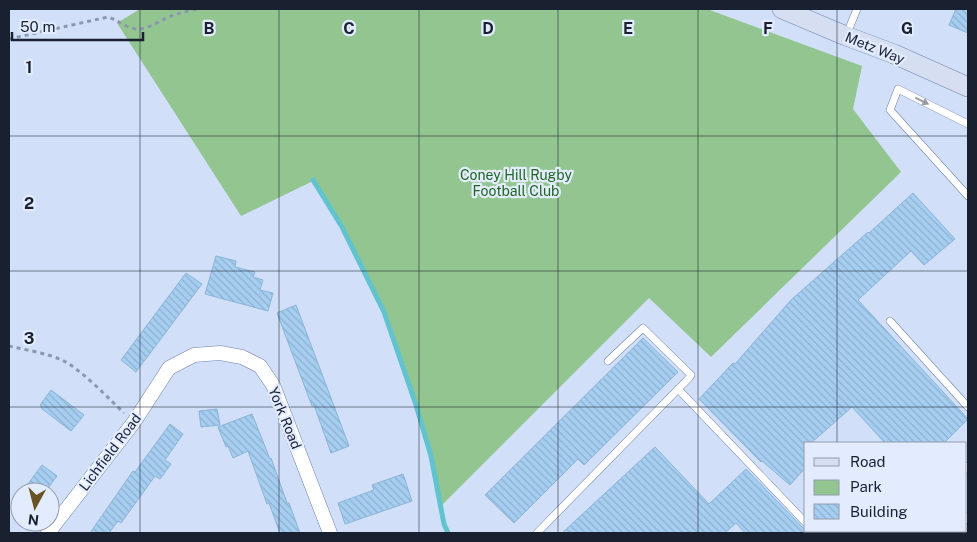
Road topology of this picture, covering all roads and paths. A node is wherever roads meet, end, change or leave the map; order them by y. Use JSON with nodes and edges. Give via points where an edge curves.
{"nodes":[{"id":1,"x":197,"y":9,"type":"edge"},
{"id":2,"x":782,"y":9,"type":"edge"},
{"id":3,"x":857,"y":9,"type":"edge"},
{"id":4,"x":846,"y":36,"type":"junction"},
{"id":5,"x":9,"y":39,"type":"edge"},
{"id":6,"x":968,"y":87,"type":"edge"},
{"id":7,"x":968,"y":124,"type":"edge"},
{"id":8,"x":968,"y":196,"type":"edge"},
{"id":9,"x":890,"y":321,"type":"dead end"},
{"id":10,"x":9,"y":346,"type":"edge"},
{"id":11,"x":608,"y":361,"type":"dead end"},
{"id":12,"x":170,"y":368,"type":"joint"},
{"id":13,"x":678,"y":389,"type":"junction"},
{"id":14,"x":968,"y":407,"type":"edge"},
{"id":15,"x":134,"y":422,"type":"junction"},
{"id":16,"x":804,"y":521,"type":"edge"},
{"id":17,"x":48,"y":533,"type":"edge"},
{"id":18,"x":330,"y":533,"type":"edge"},
{"id":19,"x":537,"y":533,"type":"edge"}],
"edges":[{"from":1,"to":5,"type":"path","via":[[174,15],[144,29],[102,17]]},
{"from":2,"to":4,"type":"street","name":"Metz Way"},
{"from":3,"to":4,"type":"lane"},
{"from":4,"to":6,"type":"street","name":"Metz Way"},
{"from":8,"to":7,"type":"lane","one_way":true,"via":[[890,110],[898,89]]},
{"from":9,"to":14,"type":"lane"},
{"from":10,"to":15,"type":"path","via":[[68,363]]},
{"from":11,"to":13,"type":"lane","via":[[643,328],[690,373]]},
{"from":12,"to":15,"type":"street","name":"Lichfield Road"},
{"from":12,"to":18,"type":"street","name":"York Road","via":[[194,355],[220,353],[242,357],[260,366],[273,385]]},
{"from":13,"to":16,"type":"lane"},
{"from":13,"to":19,"type":"lane"},
{"from":15,"to":17,"type":"street","name":"Lichfield Road"}]}
